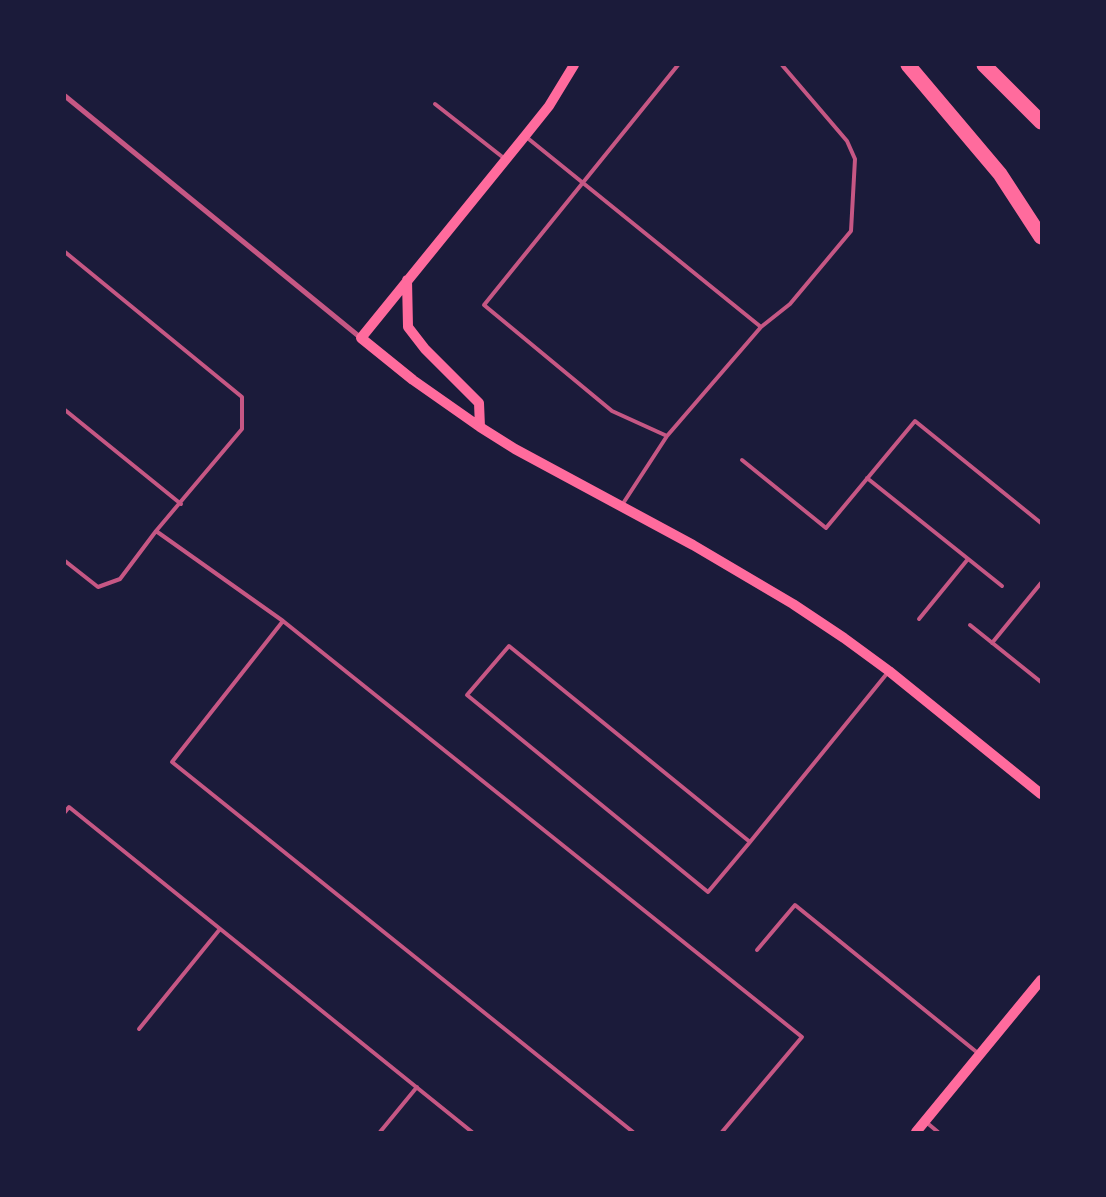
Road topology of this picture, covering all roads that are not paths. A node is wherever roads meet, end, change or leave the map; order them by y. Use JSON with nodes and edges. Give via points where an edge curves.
{"nodes":[{"id":1,"x":574,"y":65,"type":"edge"},
{"id":2,"x":678,"y":65,"type":"edge"},
{"id":3,"x":782,"y":65,"type":"edge"},
{"id":4,"x":908,"y":65,"type":"edge"},
{"id":5,"x":984,"y":65,"type":"edge"},
{"id":6,"x":65,"y":96,"type":"edge"},
{"id":7,"x":435,"y":104,"type":"dead end"},
{"id":8,"x":1041,"y":122,"type":"edge"},
{"id":9,"x":525,"y":136,"type":"junction"},
{"id":10,"x":505,"y":159,"type":"junction"},
{"id":11,"x":582,"y":182,"type":"junction"},
{"id":12,"x":1041,"y":236,"type":"edge"},
{"id":13,"x":65,"y":252,"type":"edge"},
{"id":14,"x":407,"y":280,"type":"junction"},
{"id":15,"x":761,"y":327,"type":"junction"},
{"id":16,"x":361,"y":338,"type":"junction"},
{"id":17,"x":65,"y":410,"type":"edge"},
{"id":18,"x":480,"y":427,"type":"junction"},
{"id":19,"x":668,"y":436,"type":"junction"},
{"id":20,"x":742,"y":460,"type":"dead end"},
{"id":21,"x":867,"y":478,"type":"junction"},
{"id":22,"x":181,"y":504,"type":"junction"},
{"id":23,"x":622,"y":505,"type":"junction"},
{"id":24,"x":1041,"y":523,"type":"edge"},
{"id":25,"x":156,"y":532,"type":"junction"},
{"id":26,"x":968,"y":558,"type":"junction"},
{"id":27,"x":65,"y":561,"type":"edge"},
{"id":28,"x":1041,"y":583,"type":"edge"},
{"id":29,"x":1002,"y":586,"type":"dead end"},
{"id":30,"x":919,"y":619,"type":"dead end"},
{"id":31,"x":283,"y":622,"type":"junction"},
{"id":32,"x":970,"y":625,"type":"dead end"},
{"id":33,"x":992,"y":642,"type":"junction"},
{"id":34,"x":889,"y":671,"type":"junction"},
{"id":35,"x":1041,"y":682,"type":"edge"},
{"id":36,"x":1041,"y":794,"type":"edge"},
{"id":37,"x":65,"y":812,"type":"edge"},
{"id":38,"x":750,"y":842,"type":"junction"},
{"id":39,"x":220,"y":929,"type":"junction"},
{"id":40,"x":757,"y":950,"type":"dead end"},
{"id":41,"x":1041,"y":980,"type":"edge"},
{"id":42,"x":139,"y":1029,"type":"dead end"},
{"id":43,"x":980,"y":1055,"type":"junction"},
{"id":44,"x":416,"y":1087,"type":"junction"},
{"id":45,"x":925,"y":1121,"type":"junction"},
{"id":46,"x":380,"y":1132,"type":"edge"},
{"id":47,"x":472,"y":1132,"type":"edge"},
{"id":48,"x":633,"y":1132,"type":"edge"},
{"id":49,"x":722,"y":1132,"type":"edge"},
{"id":50,"x":916,"y":1132,"type":"edge"},
{"id":51,"x":938,"y":1132,"type":"edge"}],
"edges":[{"from":1,"to":9,"type":"main road","via":[[549,106]]},
{"from":2,"to":11,"type":"lane"},
{"from":3,"to":15,"type":"lane","via":[[847,141],[855,159],[851,231],[790,304]]},
{"from":4,"to":12,"type":"highway","via":[[1000,174]]},
{"from":5,"to":8,"type":"highway"},
{"from":6,"to":16,"type":"street"},
{"from":7,"to":10,"type":"lane"},
{"from":9,"to":10,"type":"main road"},
{"from":9,"to":11,"type":"lane"},
{"from":10,"to":14,"type":"main road"},
{"from":11,"to":15,"type":"lane"},
{"from":11,"to":19,"type":"lane","via":[[484,305],[612,411]]},
{"from":13,"to":22,"type":"lane","via":[[242,397],[242,429]]},
{"from":14,"to":16,"type":"main road"},
{"from":14,"to":18,"type":"main road","via":[[408,327],[425,349],[479,403]]},
{"from":15,"to":19,"type":"lane"},
{"from":16,"to":18,"type":"main road"},
{"from":17,"to":22,"type":"lane"},
{"from":18,"to":23,"type":"main road"},
{"from":19,"to":23,"type":"lane"},
{"from":20,"to":21,"type":"lane","via":[[826,528]]},
{"from":21,"to":24,"type":"lane","via":[[916,421]]},
{"from":21,"to":26,"type":"lane"},
{"from":22,"to":25,"type":"lane"},
{"from":23,"to":34,"type":"main road","via":[[793,604]]},
{"from":25,"to":27,"type":"lane","via":[[120,579],[98,587]]},
{"from":25,"to":31,"type":"lane"},
{"from":26,"to":29,"type":"lane"},
{"from":26,"to":30,"type":"lane"},
{"from":28,"to":33,"type":"lane"},
{"from":31,"to":48,"type":"lane","via":[[172,762]]},
{"from":31,"to":49,"type":"lane","via":[[802,1037]]},
{"from":32,"to":33,"type":"lane"},
{"from":33,"to":35,"type":"lane"},
{"from":34,"to":36,"type":"main road"},
{"from":34,"to":38,"type":"lane"},
{"from":37,"to":39,"type":"lane","via":[[69,807]]},
{"from":38,"to":38,"type":"lane","via":[[708,892],[467,695],[509,646]]},
{"from":39,"to":42,"type":"lane"},
{"from":39,"to":44,"type":"lane"},
{"from":40,"to":43,"type":"lane","via":[[795,905]]},
{"from":41,"to":43,"type":"main road"},
{"from":43,"to":45,"type":"main road"},
{"from":44,"to":46,"type":"lane"},
{"from":44,"to":47,"type":"lane"},
{"from":45,"to":50,"type":"main road"},
{"from":45,"to":51,"type":"lane"}]}
